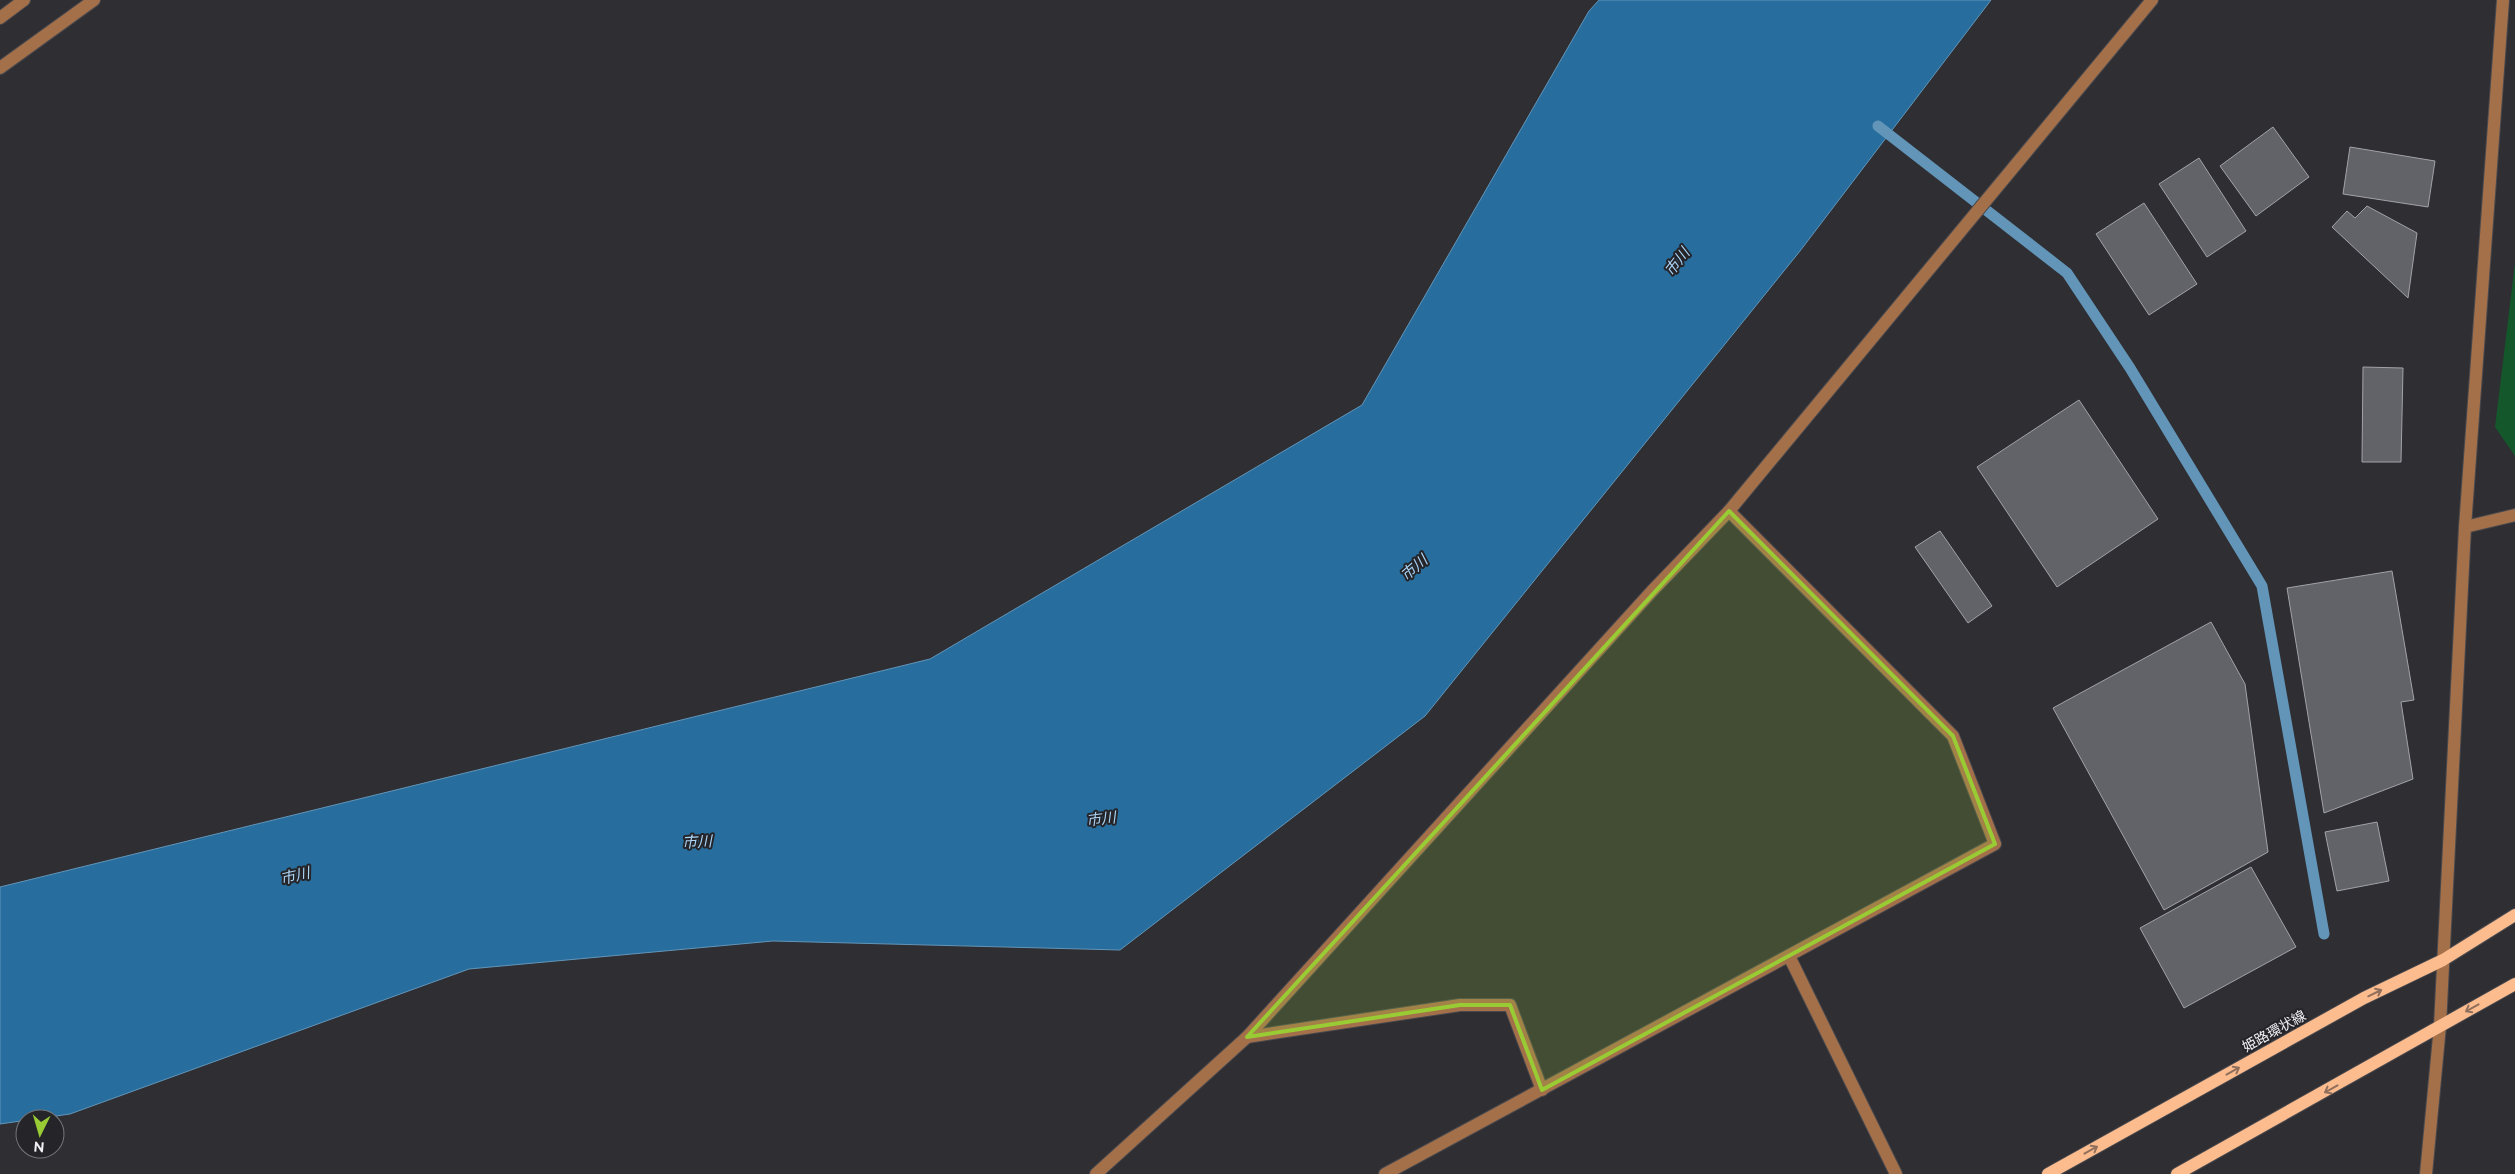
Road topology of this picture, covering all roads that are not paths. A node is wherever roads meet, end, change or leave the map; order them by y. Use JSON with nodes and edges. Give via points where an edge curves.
{"nodes":[{"id":1,"x":24,"y":0,"type":"edge"},
{"id":2,"x":94,"y":0,"type":"edge"},
{"id":3,"x":2152,"y":0,"type":"edge"},
{"id":4,"x":2503,"y":0,"type":"edge"},
{"id":5,"x":0,"y":18,"type":"edge"},
{"id":6,"x":0,"y":68,"type":"edge"},
{"id":7,"x":1729,"y":511,"type":"junction"},
{"id":8,"x":2515,"y":515,"type":"edge"},
{"id":9,"x":2465,"y":527,"type":"junction"},
{"id":10,"x":2515,"y":915,"type":"edge"},
{"id":11,"x":1789,"y":956,"type":"junction"},
{"id":12,"x":2443,"y":960,"type":"junction"},
{"id":13,"x":2515,"y":984,"type":"edge"},
{"id":14,"x":2440,"y":1026,"type":"junction"},
{"id":15,"x":1247,"y":1037,"type":"junction"},
{"id":16,"x":1542,"y":1090,"type":"junction"},
{"id":17,"x":1096,"y":1174,"type":"edge"},
{"id":18,"x":1385,"y":1174,"type":"edge"},
{"id":19,"x":1896,"y":1174,"type":"edge"},
{"id":20,"x":2048,"y":1174,"type":"edge"},
{"id":21,"x":2177,"y":1174,"type":"edge"},
{"id":22,"x":2426,"y":1174,"type":"edge"}],
"edges":[{"from":1,"to":5,"type":"street"},
{"from":2,"to":6,"type":"street"},
{"from":3,"to":7,"type":"street"},
{"from":4,"to":9,"type":"street"},
{"from":7,"to":11,"type":"street","via":[[1954,736],[1995,844]]},
{"from":7,"to":15,"type":"street","via":[[1652,591]]},
{"from":8,"to":9,"type":"street"},
{"from":9,"to":12,"type":"street"},
{"from":10,"to":12,"type":"main road","name":"姫路環状線"},
{"from":11,"to":16,"type":"street"},
{"from":11,"to":19,"type":"street"},
{"from":12,"to":14,"type":"street"},
{"from":20,"to":12,"type":"main road","name":"姫路環状線","one_way":true,"via":[[2364,998]]},
{"from":13,"to":14,"type":"main road","one_way":true},
{"from":14,"to":21,"type":"main road","one_way":true},
{"from":14,"to":22,"type":"street"},
{"from":15,"to":16,"type":"street","via":[[1460,1005],[1510,1005]]},
{"from":15,"to":17,"type":"street"},
{"from":16,"to":18,"type":"street"}]}
